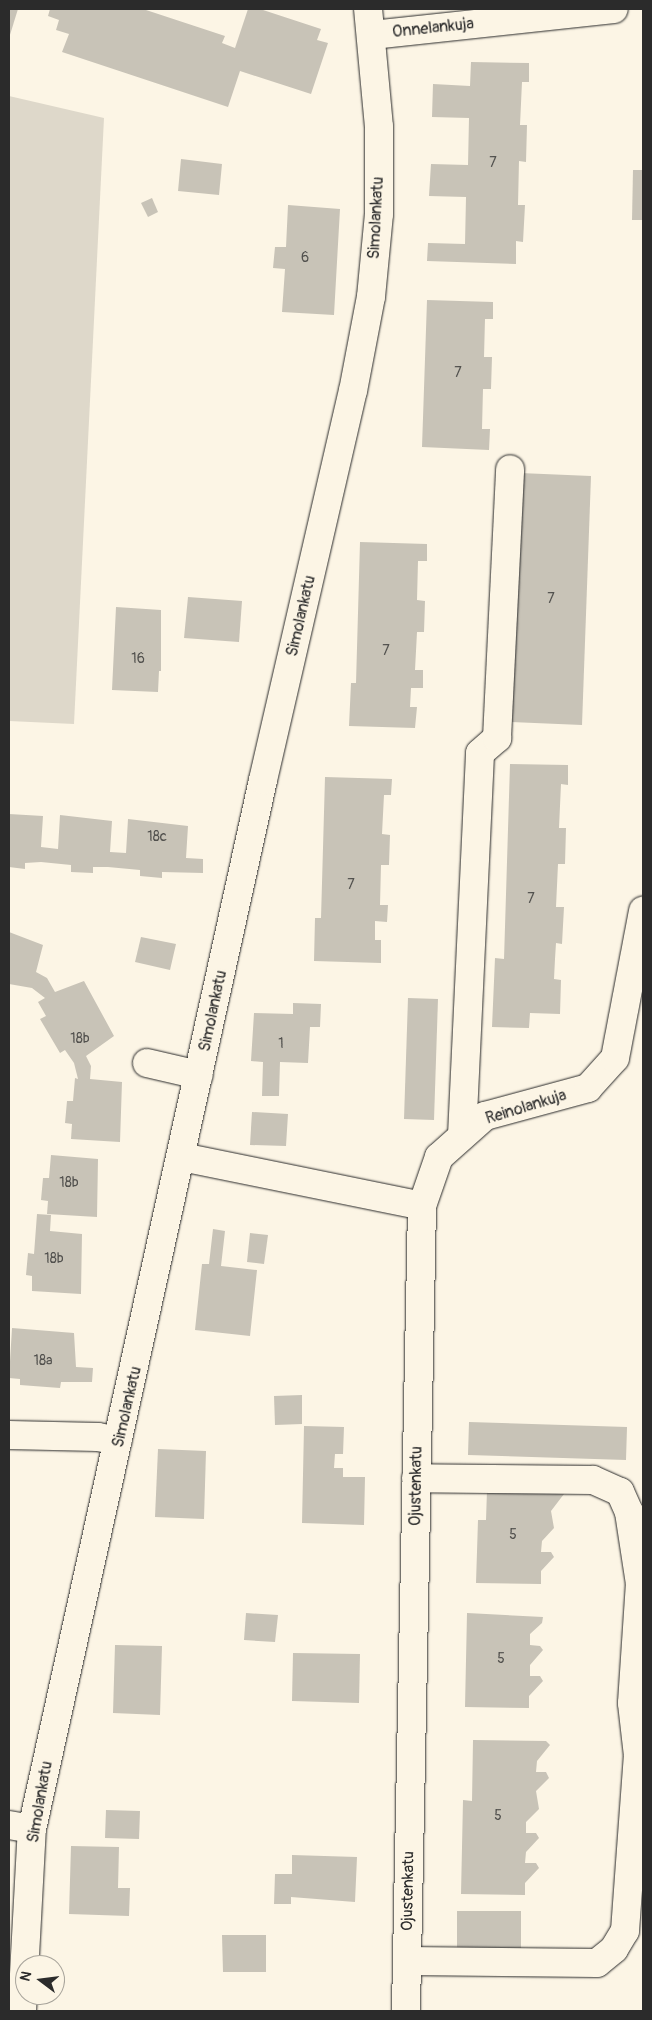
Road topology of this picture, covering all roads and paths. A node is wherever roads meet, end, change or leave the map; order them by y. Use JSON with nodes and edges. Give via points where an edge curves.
{"nodes":[{"id":1,"x":614,"y":9,"type":"edge"},
{"id":2,"x":370,"y":22,"type":"edge"},
{"id":3,"x":510,"y":469,"type":"dead end"},
{"id":4,"x":643,"y":911,"type":"edge"},
{"id":5,"x":147,"y":1063,"type":"dead end"},
{"id":6,"x":199,"y":1075,"type":"junction"},
{"id":7,"x":462,"y":1136,"type":"junction"},
{"id":8,"x":182,"y":1157,"type":"junction"},
{"id":9,"x":422,"y":1206,"type":"junction"},
{"id":10,"x":9,"y":1435,"type":"edge"},
{"id":11,"x":118,"y":1441,"type":"junction"},
{"id":12,"x":416,"y":1478,"type":"junction"},
{"id":13,"x":20,"y":1827,"type":"edge"},
{"id":14,"x":407,"y":1962,"type":"junction"},
{"id":15,"x":18,"y":2010,"type":"edge"},
{"id":16,"x":406,"y":2011,"type":"edge"}],
"edges":[{"from":1,"to":2,"type":"street","name":"Onnelankuja"},
{"from":2,"to":6,"type":"street","name":"Simolankatu","via":[[379,127],[379,214],[371,298],[353,392],[262,780]]},
{"from":3,"to":7,"type":"street","via":[[497,738],[480,753]]},
{"from":4,"to":7,"type":"street","name":"Reinolankuja","via":[[615,1058],[588,1088],[485,1116]]},
{"from":5,"to":6,"type":"street"},
{"from":6,"to":8,"type":"street","name":"Simolankatu"},
{"from":7,"to":9,"type":"street","name":"Reinolankuja","via":[[439,1157]]},
{"from":8,"to":9,"type":"street"},
{"from":8,"to":11,"type":"street","name":"Simolankatu"},
{"from":9,"to":12,"type":"street","name":"Ojustenkatu"},
{"from":10,"to":11,"type":"street","via":[[98,1437]]},
{"from":11,"to":13,"type":"street","name":"Simolankatu"},
{"from":12,"to":14,"type":"street","name":"Ojustenkatu"},
{"from":12,"to":14,"type":"street","via":[[593,1480],[620,1492],[629,1512],[640,1584],[632,1703],[638,1756],[625,1931],[614,1949],[597,1964]]},
{"from":13,"to":15,"type":"street","name":"Simolankatu"},
{"from":14,"to":16,"type":"street","name":"Ojustenkatu"}]}
